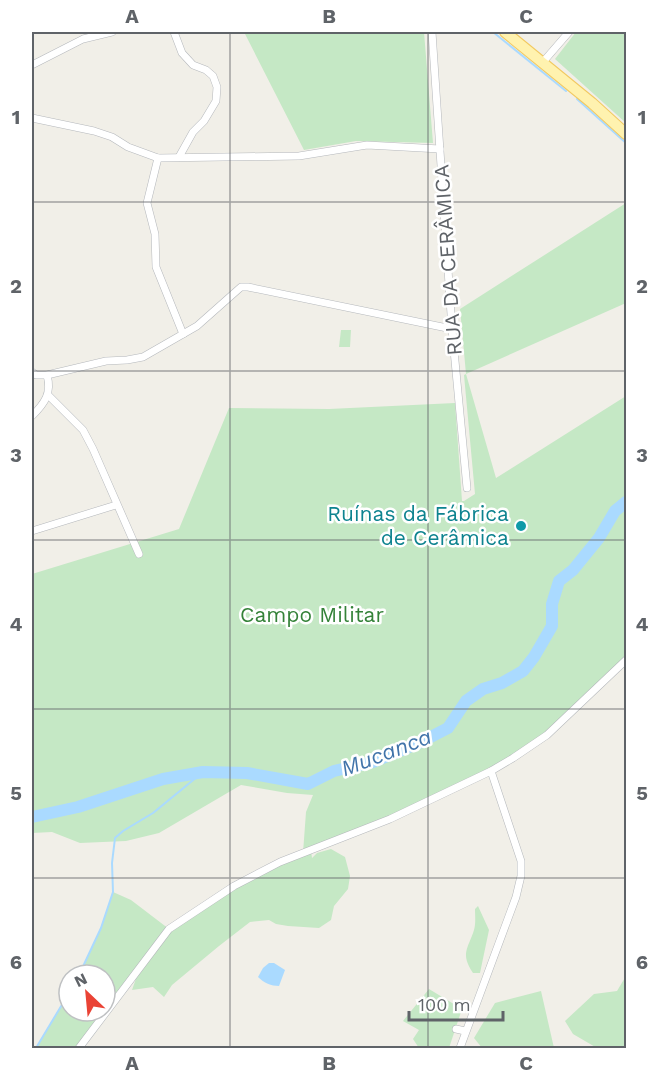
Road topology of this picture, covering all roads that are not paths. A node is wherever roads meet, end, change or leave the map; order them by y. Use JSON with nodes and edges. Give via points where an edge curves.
{"nodes":[{"id":1,"x":112,"y":32,"type":"edge"},
{"id":2,"x":174,"y":32,"type":"edge"},
{"id":3,"x":432,"y":32,"type":"edge"},
{"id":4,"x":505,"y":32,"type":"edge"},
{"id":5,"x":569,"y":32,"type":"edge"},
{"id":6,"x":543,"y":62,"type":"junction"},
{"id":7,"x":32,"y":65,"type":"edge"},
{"id":8,"x":32,"y":118,"type":"edge"},
{"id":9,"x":627,"y":134,"type":"edge"},
{"id":10,"x":440,"y":149,"type":"junction"},
{"id":11,"x":179,"y":157,"type":"junction"},
{"id":12,"x":158,"y":158,"type":"junction"},
{"id":13,"x":452,"y":329,"type":"junction"},
{"id":14,"x":183,"y":334,"type":"junction"},
{"id":15,"x":32,"y":372,"type":"edge"},
{"id":16,"x":47,"y":375,"type":"junction"},
{"id":17,"x":48,"y":395,"type":"junction"},
{"id":18,"x":32,"y":416,"type":"edge"},
{"id":19,"x":467,"y":488,"type":"dead end"},
{"id":20,"x":117,"y":505,"type":"junction"},
{"id":21,"x":32,"y":531,"type":"edge"},
{"id":22,"x":139,"y":554,"type":"dead end"},
{"id":23,"x":627,"y":660,"type":"edge"},
{"id":24,"x":491,"y":771,"type":"junction"},
{"id":25,"x":456,"y":1029,"type":"dead end"},
{"id":26,"x":465,"y":1031,"type":"junction"},
{"id":27,"x":79,"y":1048,"type":"edge"},
{"id":28,"x":460,"y":1048,"type":"edge"}],
"edges":[{"from":1,"to":7,"type":"street","via":[[83,39]]},
{"from":2,"to":11,"type":"street","via":[[182,53],[193,65],[207,70],[217,87],[216,102]]},
{"from":3,"to":10,"type":"street","name":"RUA DA CERÂMICA"},
{"from":4,"to":6,"type":"main road"},
{"from":5,"to":6,"type":"street"},
{"from":6,"to":9,"type":"main road"},
{"from":8,"to":12,"type":"street","via":[[94,131]]},
{"from":10,"to":11,"type":"street","via":[[367,145],[299,156]]},
{"from":10,"to":13,"type":"street","name":"RUA DA CERÂMICA"},
{"from":11,"to":12,"type":"street"},
{"from":12,"to":14,"type":"street","via":[[147,203],[155,234],[156,267]]},
{"from":13,"to":14,"type":"street","via":[[241,287]]},
{"from":13,"to":19,"type":"street","name":"RUA DA CERÂMICA"},
{"from":14,"to":16,"type":"street","via":[[143,357]]},
{"from":15,"to":16,"type":"street"},
{"from":16,"to":17,"type":"street"},
{"from":17,"to":18,"type":"street"},
{"from":17,"to":20,"type":"street","via":[[83,430]]},
{"from":20,"to":21,"type":"street"},
{"from":20,"to":22,"type":"street"},
{"from":23,"to":24,"type":"street","via":[[547,735]]},
{"from":24,"to":26,"type":"street","via":[[520,861],[521,876]]},
{"from":24,"to":27,"type":"street","via":[[390,819],[280,862],[197,909],[163,936]]},
{"from":25,"to":26,"type":"street"},
{"from":26,"to":28,"type":"street"}]}
